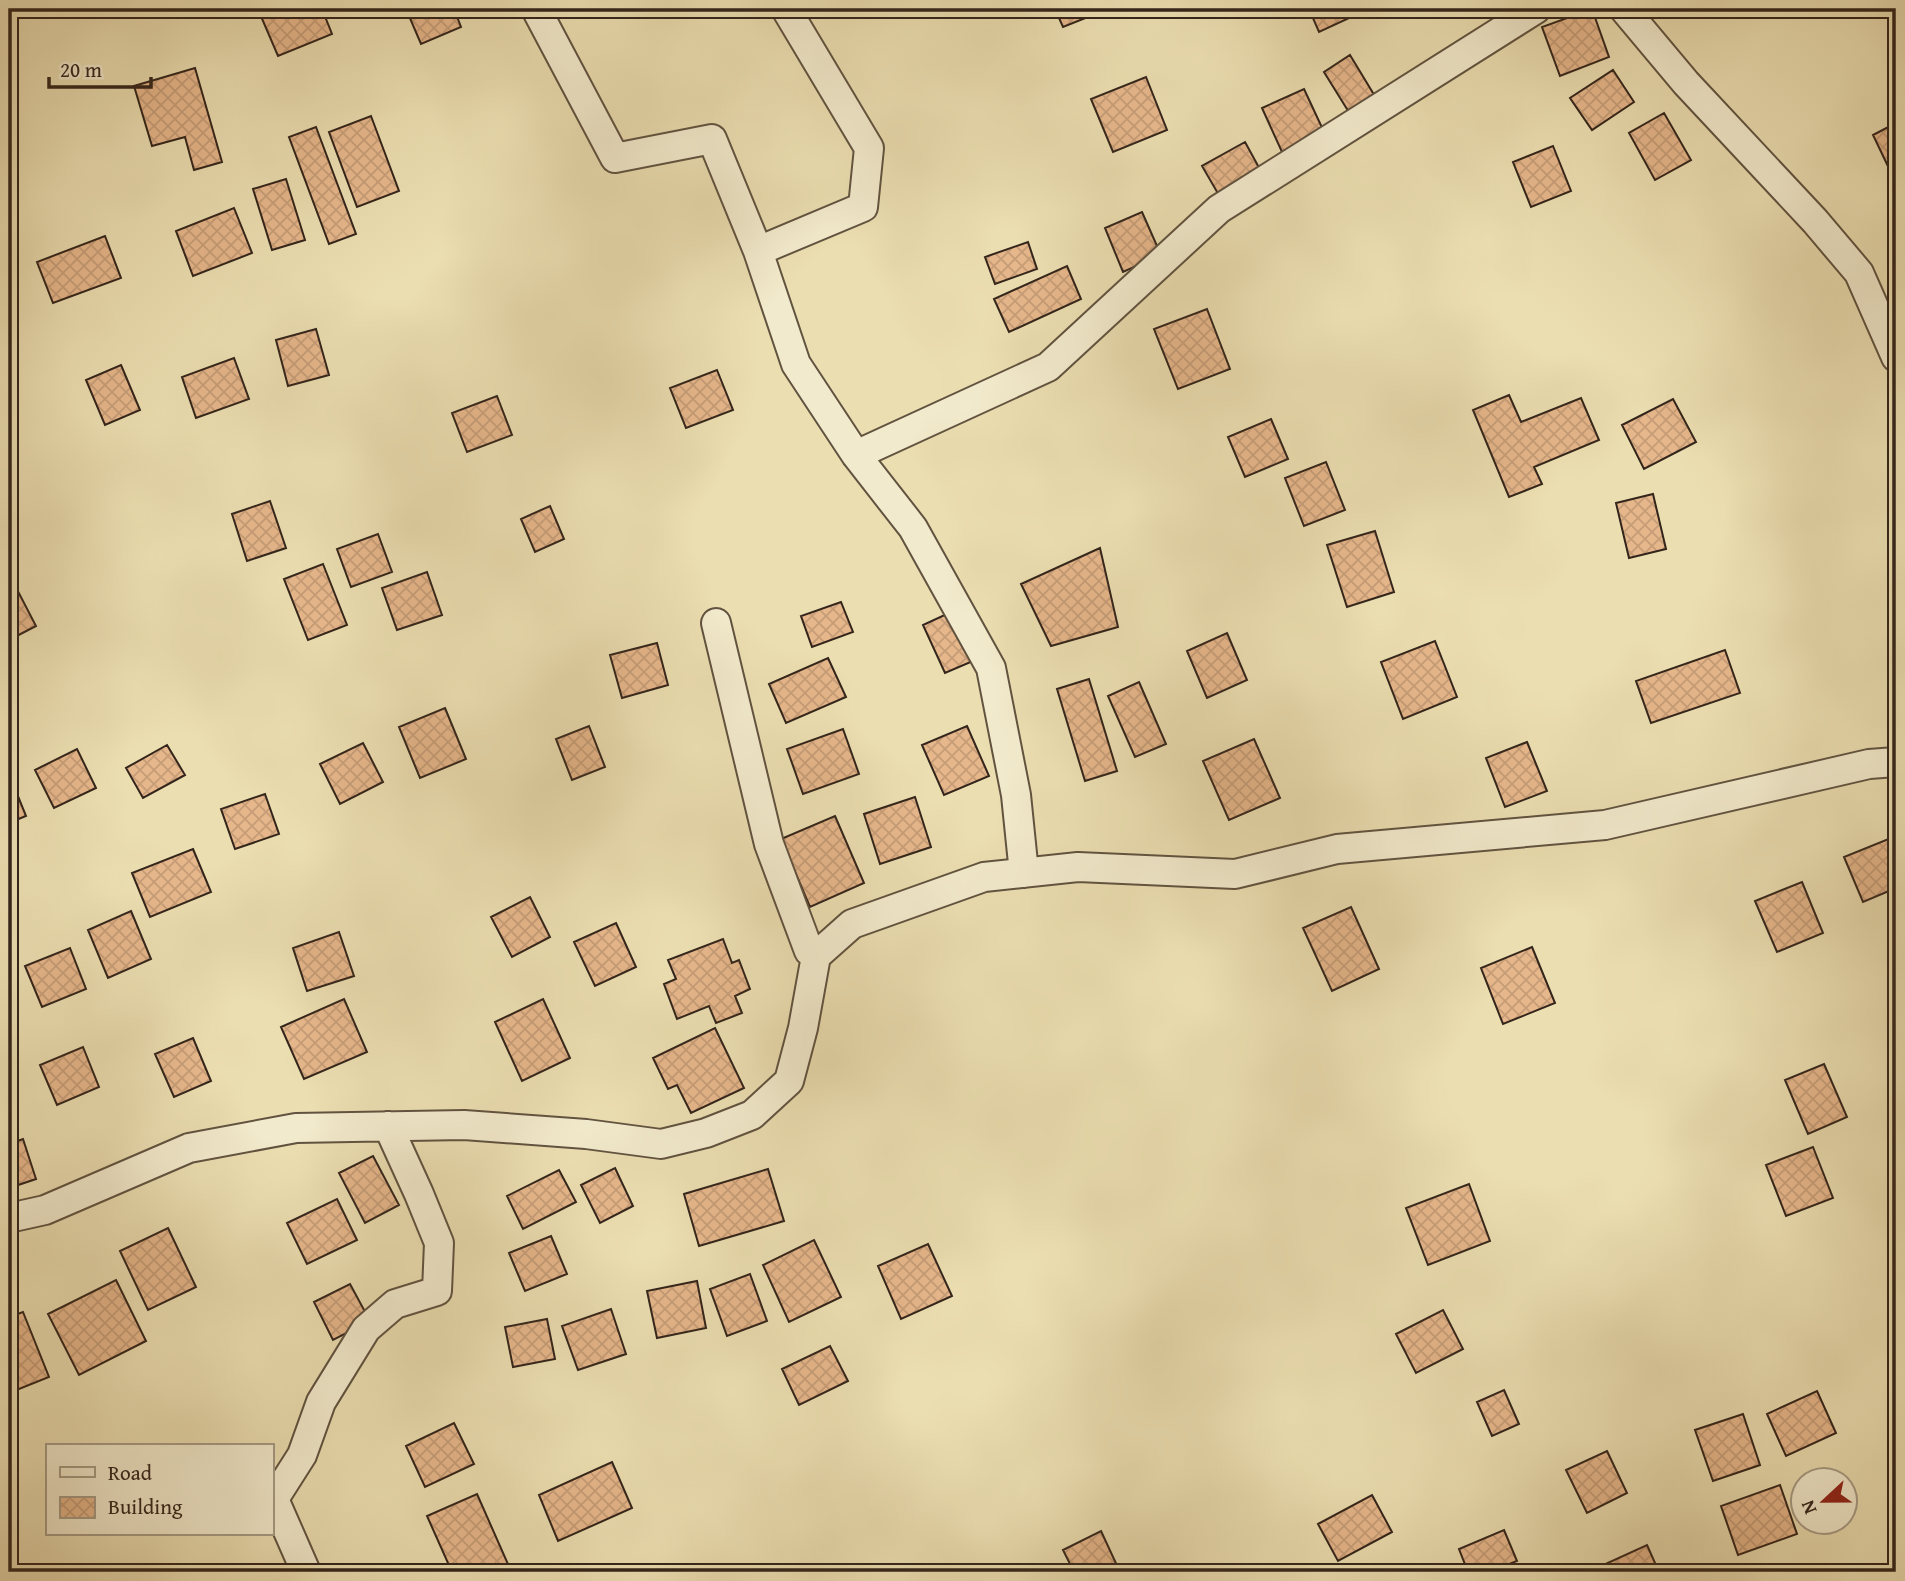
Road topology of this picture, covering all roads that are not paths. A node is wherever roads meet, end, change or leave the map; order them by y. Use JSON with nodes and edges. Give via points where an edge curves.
{"nodes":[{"id":1,"x":536,"y":9,"type":"edge"},
{"id":2,"x":786,"y":9,"type":"edge"},
{"id":3,"x":1536,"y":9,"type":"edge"},
{"id":4,"x":1624,"y":9,"type":"edge"},
{"id":5,"x":758,"y":251,"type":"junction"},
{"id":6,"x":1896,"y":358,"type":"edge"},
{"id":7,"x":856,"y":456,"type":"junction"},
{"id":8,"x":716,"y":623,"type":"dead end"},
{"id":9,"x":1896,"y":762,"type":"edge"},
{"id":10,"x":1024,"y":873,"type":"junction"},
{"id":11,"x":816,"y":956,"type":"junction"},
{"id":12,"x":388,"y":1126,"type":"junction"},
{"id":13,"x":9,"y":1218,"type":"edge"},
{"id":14,"x":306,"y":1572,"type":"edge"}],
"edges":[{"from":1,"to":5,"type":"street","via":[[615,158],[712,139]]},
{"from":2,"to":5,"type":"street","via":[[869,148],[863,207]]},
{"from":3,"to":7,"type":"street","via":[[1219,209],[1048,367]]},
{"from":4,"to":6,"type":"street","via":[[1859,273]]},
{"from":5,"to":7,"type":"street","via":[[796,364]]},
{"from":7,"to":10,"type":"street","via":[[912,528],[990,668],[1016,795]]},
{"from":8,"to":11,"type":"street","via":[[769,844],[810,951]]},
{"from":9,"to":10,"type":"street","via":[[1870,764],[1605,825],[1337,849],[1235,874],[1078,867]]},
{"from":10,"to":11,"type":"street","via":[[984,877],[852,924]]},
{"from":11,"to":12,"type":"street","via":[[789,1081],[752,1115],[661,1144],[464,1125]]},
{"from":12,"to":13,"type":"street","via":[[296,1128],[189,1148],[45,1210]]},
{"from":12,"to":14,"type":"street","via":[[439,1243],[437,1291],[395,1304],[366,1329],[321,1402],[302,1455],[274,1499]]}]}
